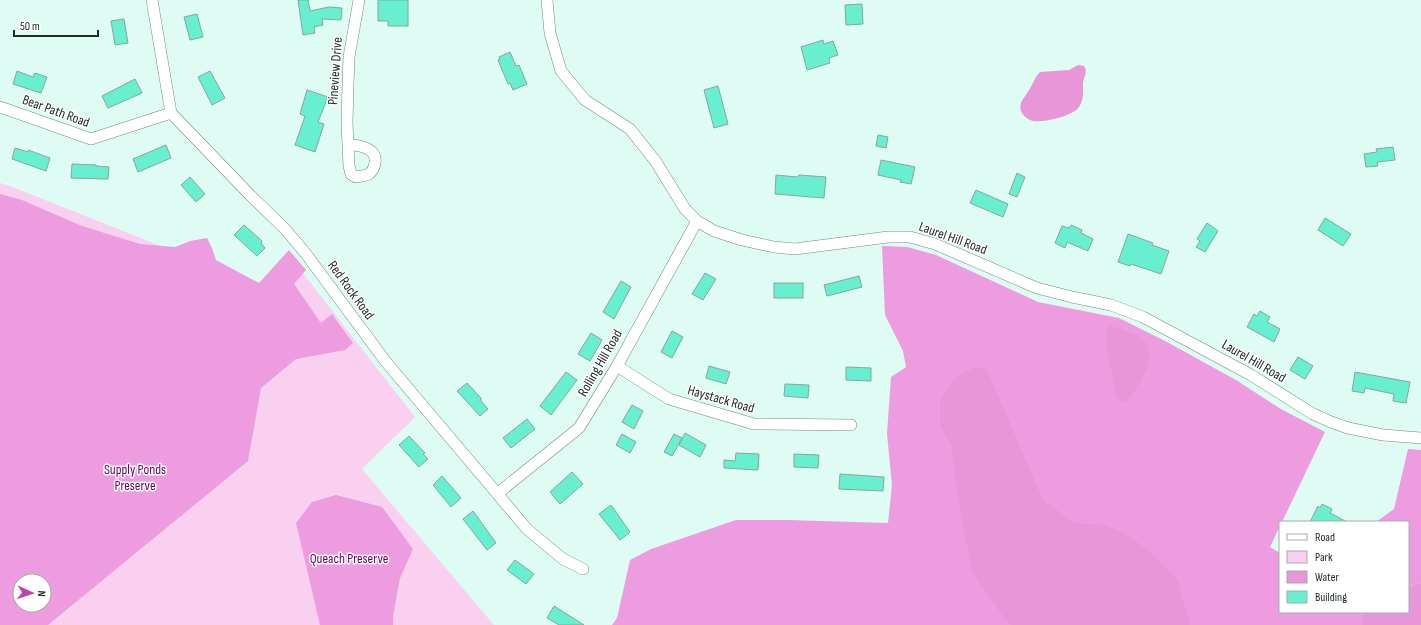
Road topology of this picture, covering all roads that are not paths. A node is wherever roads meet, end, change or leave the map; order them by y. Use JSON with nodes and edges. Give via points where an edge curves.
{"nodes":[{"id":1,"x":152,"y":0,"type":"edge"},
{"id":2,"x":359,"y":0,"type":"edge"},
{"id":3,"x":547,"y":0,"type":"edge"},
{"id":4,"x":0,"y":107,"type":"edge"},
{"id":5,"x":171,"y":113,"type":"junction"},
{"id":6,"x":348,"y":144,"type":"dead end"},
{"id":7,"x":697,"y":221,"type":"junction"},
{"id":8,"x":617,"y":366,"type":"junction"},
{"id":9,"x":851,"y":425,"type":"dead end"},
{"id":10,"x":1421,"y":438,"type":"edge"},
{"id":11,"x":498,"y":493,"type":"junction"},
{"id":12,"x":583,"y":569,"type":"dead end"}],
"edges":[{"from":1,"to":5,"type":"street"},
{"from":2,"to":6,"type":"street","name":"Pineview Drive","via":[[349,57]]},
{"from":3,"to":7,"type":"street","name":"Laurel Hill Road","via":[[550,33],[561,71],[585,100],[630,129]]},
{"from":4,"to":5,"type":"street","name":"Bear Path Road","via":[[91,139]]},
{"from":5,"to":11,"type":"street","name":"Red Rock Road","via":[[286,230],[386,362]]},
{"from":7,"to":8,"type":"street","name":"Rolling Hill Road"},
{"from":7,"to":10,"type":"street","name":"Laurel Hill Road","via":[[714,231],[781,248],[808,248],[888,237],[910,237],[935,244],[1036,288],[1111,305],[1143,317],[1251,376],[1313,414],[1332,422],[1370,433]]},
{"from":8,"to":9,"type":"street","name":"Haystack Road","via":[[669,399],[754,424]]},
{"from":8,"to":11,"type":"street","name":"Rolling Hill Road","via":[[579,428]]},
{"from":11,"to":12,"type":"street","name":"Red Rock Road","via":[[527,529],[563,559]]}]}
